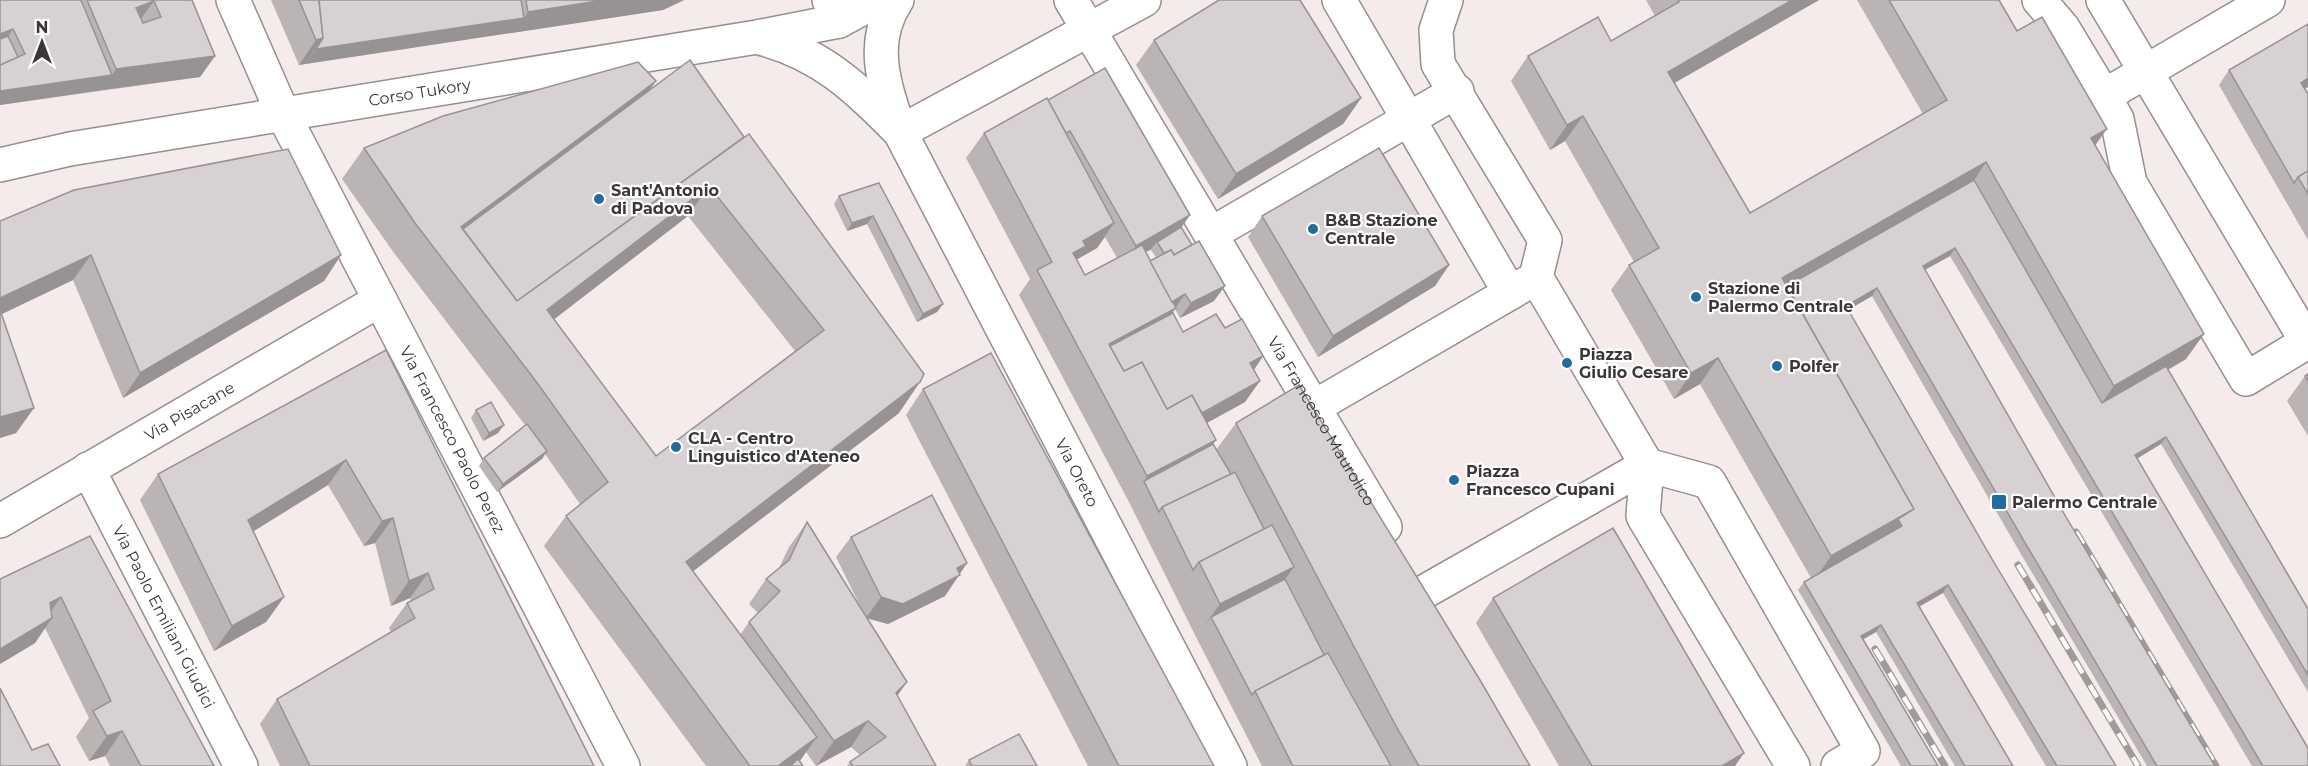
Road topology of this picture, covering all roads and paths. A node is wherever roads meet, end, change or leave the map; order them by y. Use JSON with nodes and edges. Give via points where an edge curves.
{"nodes":[{"id":1,"x":233,"y":0,"type":"edge"},
{"id":2,"x":878,"y":0,"type":"edge"},
{"id":3,"x":897,"y":0,"type":"edge"},
{"id":4,"x":1071,"y":0,"type":"edge"},
{"id":5,"x":1144,"y":0,"type":"edge"},
{"id":6,"x":1339,"y":0,"type":"edge"},
{"id":7,"x":1446,"y":0,"type":"edge"},
{"id":8,"x":2039,"y":0,"type":"edge"},
{"id":9,"x":2103,"y":0,"type":"edge"},
{"id":10,"x":2268,"y":0,"type":"edge"},
{"id":11,"x":834,"y":11,"type":"edge"},
{"id":12,"x":1089,"y":30,"type":"junction"},
{"id":13,"x":757,"y":37,"type":"junction"},
{"id":14,"x":2146,"y":72,"type":"junction"},
{"id":15,"x":1457,"y":92,"type":"junction"},
{"id":16,"x":2104,"y":96,"type":"junction"},
{"id":17,"x":283,"y":114,"type":"junction"},
{"id":18,"x":1409,"y":121,"type":"junction"},
{"id":19,"x":900,"y":132,"type":"junction"},
{"id":20,"x":0,"y":165,"type":"edge"},
{"id":21,"x":1210,"y":234,"type":"junction"},
{"id":22,"x":1523,"y":285,"type":"junction"},
{"id":23,"x":380,"y":300,"type":"junction"},
{"id":24,"x":2308,"y":342,"type":"edge"},
{"id":25,"x":1314,"y":407,"type":"junction"},
{"id":26,"x":1647,"y":465,"type":"junction"},
{"id":27,"x":88,"y":469,"type":"junction"},
{"id":28,"x":0,"y":521,"type":"edge"},
{"id":29,"x":1424,"y":592,"type":"junction"},
{"id":30,"x":1441,"y":620,"type":"edge"},
{"id":31,"x":241,"y":766,"type":"edge"},
{"id":32,"x":623,"y":766,"type":"edge"},
{"id":33,"x":1230,"y":766,"type":"edge"},
{"id":34,"x":1793,"y":766,"type":"edge"},
{"id":35,"x":1838,"y":766,"type":"edge"}],
"edges":[{"from":1,"to":17,"type":"street","name":"Via Francesco Paolo Perez"},
{"from":2,"to":11,"type":"street","name":"Corso Tukory"},
{"from":3,"to":19,"type":"street","via":[[888,13],[880,40],[883,80]]},
{"from":4,"to":12,"type":"street","name":"Via Francesco Maurolico"},
{"from":5,"to":12,"type":"street"},
{"from":6,"to":18,"type":"street"},
{"from":7,"to":15,"type":"street","via":[[1436,30],[1438,63]]},
{"from":8,"to":16,"type":"street","via":[[2063,28]]},
{"from":9,"to":14,"type":"street"},
{"from":10,"to":14,"type":"street"},
{"from":11,"to":13,"type":"street","name":"Corso Tukory"},
{"from":12,"to":19,"type":"street"},
{"from":12,"to":21,"type":"street","name":"Via Francesco Maurolico"},
{"from":13,"to":17,"type":"street","name":"Corso Tukory"},
{"from":13,"to":19,"type":"street","via":[[789,45],[827,65]]},
{"from":14,"to":16,"type":"street"},
{"from":14,"to":24,"type":"street"},
{"from":15,"to":18,"type":"street"},
{"from":15,"to":22,"type":"street","via":[[1545,240]]},
{"from":16,"to":24,"type":"street","via":[[2117,119],[2130,183],[2246,379]]},
{"from":17,"to":20,"type":"street","name":"Corso Tukory","via":[[70,148]]},
{"from":17,"to":23,"type":"street","name":"Via Francesco Paolo Perez"},
{"from":18,"to":21,"type":"street"},
{"from":18,"to":22,"type":"street"},
{"from":19,"to":33,"type":"street","name":"Via Oreto"},
{"from":21,"to":25,"type":"street","name":"Via Francesco Maurolico"},
{"from":22,"to":25,"type":"street"},
{"from":22,"to":26,"type":"street"},
{"from":23,"to":27,"type":"street","name":"Via Pisacane"},
{"from":23,"to":32,"type":"street","name":"Via Francesco Paolo Perez"},
{"from":25,"to":29,"type":"street","name":"Via Francesco Maurolico"},
{"from":26,"to":29,"type":"street"},
{"from":26,"to":34,"type":"street","via":[[1643,516]]},
{"from":26,"to":35,"type":"street","via":[[1709,482],[1863,751]]},
{"from":27,"to":28,"type":"street","name":"Via Pisacane"},
{"from":27,"to":31,"type":"street","name":"Via Paolo Emiliani Giudici"},
{"from":29,"to":30,"type":"street","name":"Via Francesco Maurolico"}]}
